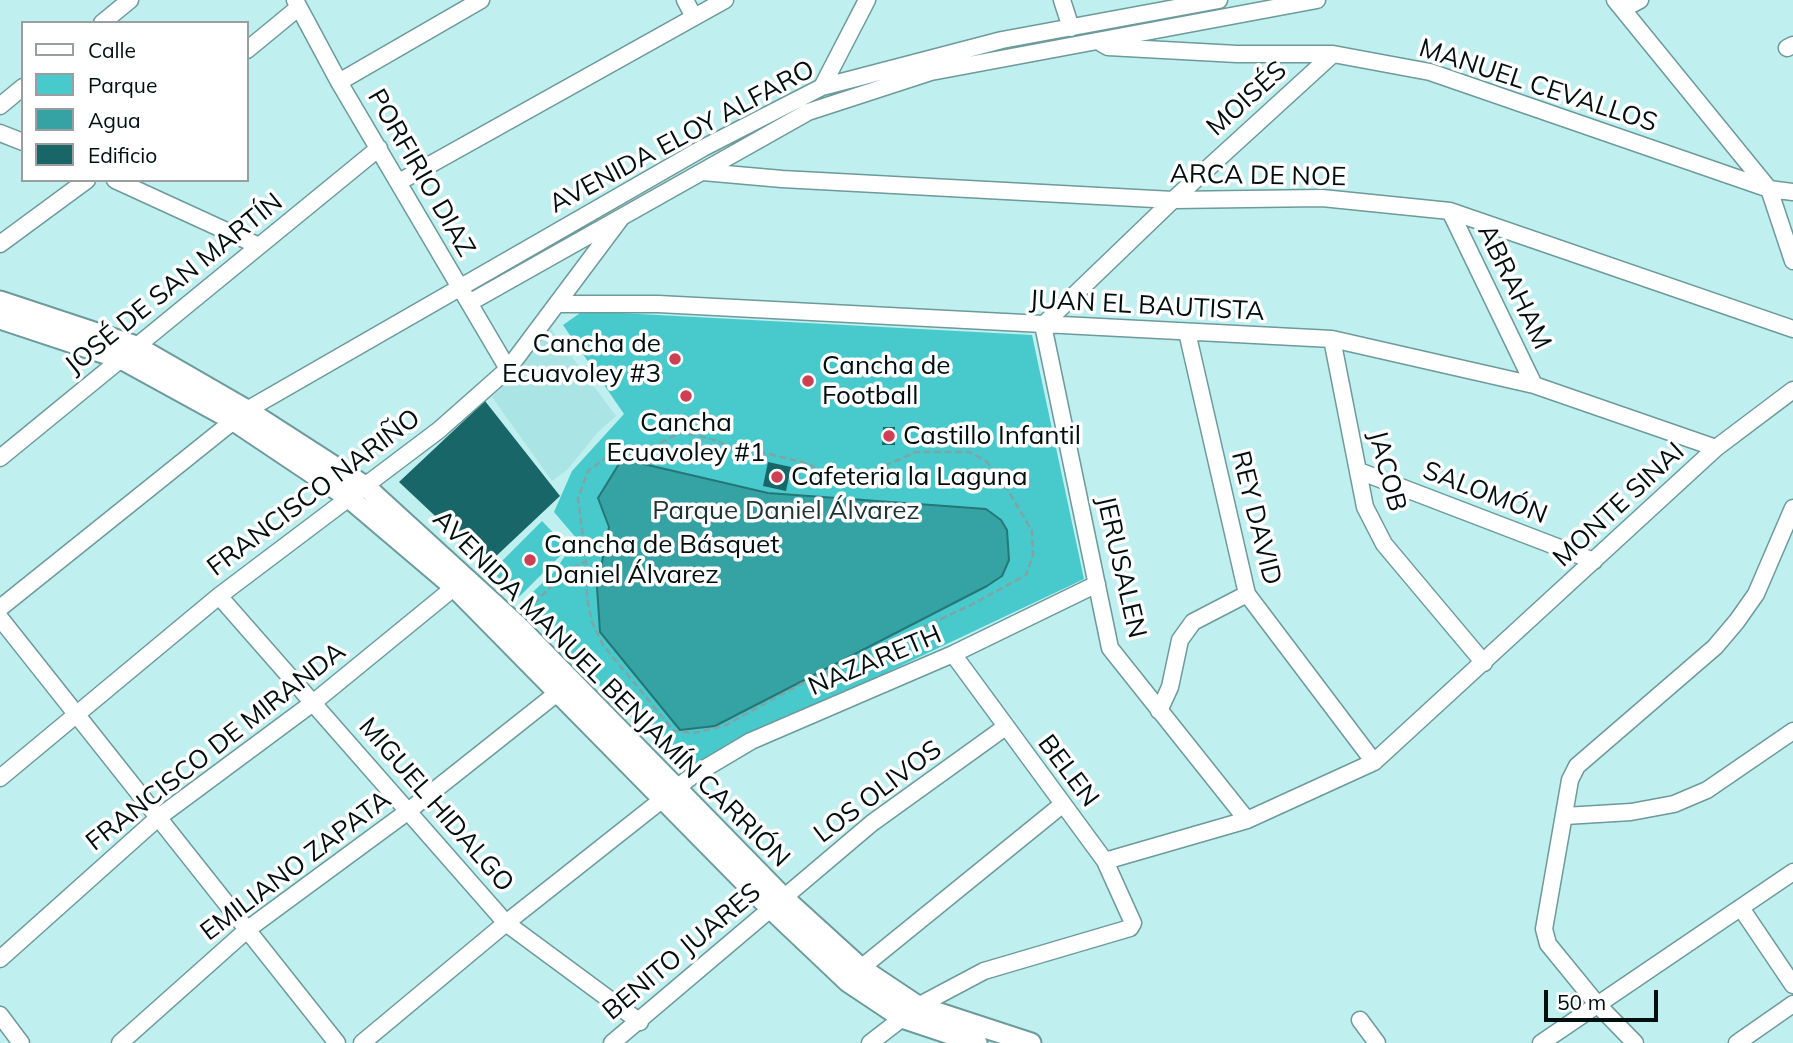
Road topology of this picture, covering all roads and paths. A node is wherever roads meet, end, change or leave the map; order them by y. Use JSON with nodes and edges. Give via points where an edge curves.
{"nodes":[{"id":1,"x":130,"y":0,"type":"edge"},
{"id":2,"x":481,"y":0,"type":"edge"},
{"id":3,"x":685,"y":0,"type":"edge"},
{"id":4,"x":725,"y":0,"type":"edge"},
{"id":5,"x":867,"y":0,"type":"edge"},
{"id":6,"x":1062,"y":0,"type":"edge"},
{"id":7,"x":1219,"y":0,"type":"edge"},
{"id":8,"x":1317,"y":0,"type":"edge"},
{"id":9,"x":1640,"y":0,"type":"edge"},
{"id":10,"x":297,"y":4,"type":"edge"},
{"id":11,"x":1619,"y":5,"type":"edge"},
{"id":12,"x":454,"y":7,"type":"edge"},
{"id":13,"x":694,"y":17,"type":"junction"},
{"id":14,"x":104,"y":21,"type":"edge"},
{"id":15,"x":1071,"y":28,"type":"junction"},
{"id":16,"x":1096,"y":32,"type":"junction"},
{"id":17,"x":248,"y":49,"type":"edge"},
{"id":18,"x":1333,"y":54,"type":"junction"},
{"id":19,"x":339,"y":82,"type":"junction"},
{"id":20,"x":822,"y":87,"type":"junction"},
{"id":21,"x":21,"y":89,"type":"edge"},
{"id":22,"x":0,"y":106,"type":"edge"},
{"id":23,"x":0,"y":133,"type":"edge"},
{"id":24,"x":21,"y":141,"type":"edge"},
{"id":25,"x":379,"y":148,"type":"junction"},
{"id":26,"x":703,"y":172,"type":"junction"},
{"id":27,"x":646,"y":181,"type":"junction"},
{"id":28,"x":84,"y":182,"type":"edge"},
{"id":29,"x":119,"y":182,"type":"edge"},
{"id":30,"x":398,"y":182,"type":"junction"},
{"id":31,"x":1769,"y":189,"type":"junction"},
{"id":32,"x":1793,"y":192,"type":"edge"},
{"id":33,"x":1173,"y":200,"type":"junction"},
{"id":34,"x":1450,"y":211,"type":"junction"},
{"id":35,"x":624,"y":215,"type":"junction"},
{"id":36,"x":0,"y":244,"type":"edge"},
{"id":37,"x":259,"y":246,"type":"junction"},
{"id":38,"x":1793,"y":261,"type":"edge"},
{"id":39,"x":459,"y":286,"type":"junction"},
{"id":40,"x":0,"y":300,"type":"edge"},
{"id":41,"x":469,"y":303,"type":"junction"},
{"id":42,"x":559,"y":304,"type":"junction"},
{"id":43,"x":0,"y":318,"type":"edge"},
{"id":44,"x":1043,"y":326,"type":"junction"},
{"id":45,"x":1793,"y":330,"type":"edge"},
{"id":46,"x":1187,"y":332,"type":"junction"},
{"id":47,"x":1332,"y":339,"type":"junction"},
{"id":48,"x":136,"y":346,"type":"junction"},
{"id":49,"x":121,"y":359,"type":"junction"},
{"id":50,"x":508,"y":369,"type":"junction"},
{"id":51,"x":1534,"y":385,"type":"junction"},
{"id":52,"x":1793,"y":390,"type":"edge"},
{"id":53,"x":241,"y":415,"type":"junction"},
{"id":54,"x":1716,"y":448,"type":"junction"},
{"id":55,"x":0,"y":457,"type":"edge"},
{"id":56,"x":1359,"y":471,"type":"junction"},
{"id":57,"x":365,"y":486,"type":"junction"},
{"id":58,"x":349,"y":498,"type":"junction"},
{"id":59,"x":1793,"y":508,"type":"edge"},
{"id":60,"x":586,"y":561,"type":"junction"},
{"id":61,"x":1594,"y":561,"type":"junction"},
{"id":62,"x":460,"y":582,"type":"junction"},
{"id":63,"x":1097,"y":584,"type":"junction"},
{"id":64,"x":1247,"y":594,"type":"junction"},
{"id":65,"x":219,"y":596,"type":"junction"},
{"id":66,"x":0,"y":608,"type":"edge"},
{"id":67,"x":0,"y":618,"type":"edge"},
{"id":68,"x":516,"y":624,"type":"junction"},
{"id":69,"x":953,"y":654,"type":"junction"},
{"id":70,"x":1484,"y":663,"type":"junction"},
{"id":71,"x":565,"y":686,"type":"junction"},
{"id":72,"x":314,"y":702,"type":"junction"},
{"id":73,"x":1159,"y":711,"type":"junction"},
{"id":74,"x":76,"y":712,"type":"junction"},
{"id":75,"x":1004,"y":728,"type":"junction"},
{"id":76,"x":1793,"y":731,"type":"edge"},
{"id":77,"x":1374,"y":761,"type":"junction"},
{"id":78,"x":0,"y":778,"type":"edge"},
{"id":79,"x":669,"y":794,"type":"junction"},
{"id":80,"x":1063,"y":804,"type":"junction"},
{"id":81,"x":407,"y":812,"type":"junction"},
{"id":82,"x":1565,"y":816,"type":"junction"},
{"id":83,"x":159,"y":817,"type":"junction"},
{"id":84,"x":1247,"y":820,"type":"junction"},
{"id":85,"x":1105,"y":861,"type":"junction"},
{"id":86,"x":1793,"y":872,"type":"edge"},
{"id":87,"x":777,"y":903,"type":"junction"},
{"id":88,"x":1741,"y":908,"type":"junction"},
{"id":89,"x":506,"y":923,"type":"junction"},
{"id":90,"x":248,"y":929,"type":"junction"},
{"id":91,"x":0,"y":959,"type":"edge"},
{"id":92,"x":861,"y":968,"type":"junction"},
{"id":93,"x":1793,"y":985,"type":"edge"},
{"id":94,"x":1597,"y":1004,"type":"junction"},
{"id":95,"x":1793,"y":1004,"type":"edge"},
{"id":96,"x":918,"y":1006,"type":"junction"},
{"id":97,"x":0,"y":1015,"type":"edge"},
{"id":98,"x":902,"y":1018,"type":"junction"},
{"id":99,"x":1360,"y":1020,"type":"dead end"},
{"id":100,"x":640,"y":1022,"type":"junction"},
{"id":101,"x":21,"y":1043,"type":"edge"},
{"id":102,"x":120,"y":1043,"type":"edge"},
{"id":103,"x":337,"y":1043,"type":"edge"},
{"id":104,"x":362,"y":1043,"type":"edge"},
{"id":105,"x":612,"y":1043,"type":"edge"},
{"id":106,"x":870,"y":1043,"type":"edge"},
{"id":107,"x":977,"y":1043,"type":"edge"},
{"id":108,"x":1031,"y":1043,"type":"edge"},
{"id":109,"x":1377,"y":1043,"type":"edge"},
{"id":110,"x":1541,"y":1043,"type":"edge"},
{"id":111,"x":1634,"y":1043,"type":"edge"},
{"id":112,"x":1737,"y":1043,"type":"edge"}],
"edges":[{"from":1,"to":14,"type":"street"},
{"from":2,"to":12,"type":"street"},
{"from":3,"to":13,"type":"street"},
{"from":4,"to":13,"type":"street"},
{"from":5,"to":20,"type":"street"},
{"from":6,"to":15,"type":"street"},
{"from":7,"to":16,"type":"street","name":"AVENIDA ELOY ALFARO"},
{"from":8,"to":16,"type":"street","name":"AVENIDA ELOY ALFARO"},
{"from":9,"to":11,"type":"street"},
{"from":10,"to":17,"type":"street"},
{"from":10,"to":19,"type":"street","name":"PORFIRIO DIAZ"},
{"from":11,"to":31,"type":"street"},
{"from":12,"to":19,"type":"street"},
{"from":13,"to":30,"type":"street"},
{"from":15,"to":16,"type":"street","name":"AVENIDA ELOY ALFARO"},
{"from":15,"to":20,"type":"street","name":"AVENIDA ELOY ALFARO","via":[[1002,40]]},
{"from":16,"to":18,"type":"street","name":"MANUEL CEVALLOS","via":[[1108,47]]},
{"from":16,"to":26,"type":"street","name":"AVENIDA ELOY ALFARO","via":[[931,72],[808,112]]},
{"from":18,"to":31,"type":"street","name":"MANUEL CEVALLOS","via":[[1430,72]]},
{"from":18,"to":33,"type":"street","name":"MOISÉS"},
{"from":19,"to":25,"type":"street","name":"PORFIRIO DIAZ"},
{"from":20,"to":27,"type":"street","name":"AVENIDA ELOY ALFARO"},
{"from":21,"to":22,"type":"street"},
{"from":23,"to":24,"type":"street"},
{"from":25,"to":30,"type":"street","name":"PORFIRIO DIAZ"},
{"from":25,"to":37,"type":"street","name":"JOSÉ DE SAN MARTÍN"},
{"from":26,"to":33,"type":"street","name":"ARCA DE NOE"},
{"from":26,"to":35,"type":"street","name":"AVENIDA ELOY ALFARO"},
{"from":27,"to":35,"type":"street","name":"FRANCISCO NARIÑO"},
{"from":27,"to":39,"type":"street","name":"AVENIDA ELOY ALFARO"},
{"from":28,"to":36,"type":"street"},
{"from":29,"to":37,"type":"street"},
{"from":30,"to":39,"type":"street","name":"PORFIRIO DIAZ"},
{"from":31,"to":32,"type":"street","name":"MANUEL CEVALLOS"},
{"from":31,"to":38,"type":"street"},
{"from":33,"to":34,"type":"street","name":"ARCA DE NOE","via":[[1322,198]]},
{"from":33,"to":44,"type":"street","name":"MOISÉS"},
{"from":34,"to":45,"type":"street","name":"ARCA DE NOE"},
{"from":34,"to":51,"type":"street","name":"ABRAHAM"},
{"from":35,"to":41,"type":"street","name":"AVENIDA ELOY ALFARO"},
{"from":35,"to":42,"type":"street","name":"FRANCISCO NARIÑO"},
{"from":37,"to":48,"type":"street","name":"JOSÉ DE SAN MARTÍN"},
{"from":39,"to":41,"type":"street","name":"PORFIRIO DIAZ"},
{"from":39,"to":53,"type":"street","name":"AVENIDA ELOY ALFARO"},
{"from":40,"to":48,"type":"main road","name":"AVENIDA MANUEL BENJAMÍN CARRIÓN"},
{"from":41,"to":50,"type":"street","name":"PORFIRIO DIAZ"},
{"from":42,"to":44,"type":"street","name":"JUAN EL BAUTISTA","via":[[658,304]]},
{"from":42,"to":50,"type":"street","name":"FRANCISCO NARIÑO"},
{"from":43,"to":49,"type":"main road","name":"AVENIDA MANUEL BENJAMÍN CARRIÓN"},
{"from":44,"to":46,"type":"street","name":"JUAN EL BAUTISTA"},
{"from":44,"to":63,"type":"street","name":"JERUSALEN"},
{"from":46,"to":47,"type":"street","name":"JUAN EL BAUTISTA"},
{"from":46,"to":64,"type":"street","name":"REY DAVID"},
{"from":47,"to":51,"type":"street","name":"JUAN EL BAUTISTA"},
{"from":47,"to":56,"type":"street","name":"JACOB"},
{"from":48,"to":49,"type":"street","name":"JOSÉ DE SAN MARTÍN"},
{"from":48,"to":53,"type":"main road","name":"AVENIDA MANUEL BENJAMÍN CARRIÓN"},
{"from":49,"to":53,"type":"main road","name":"AVENIDA MANUEL BENJAMÍN CARRIÓN"},
{"from":49,"to":55,"type":"street","name":"JOSÉ DE SAN MARTÍN"},
{"from":50,"to":57,"type":"street","name":"FRANCISCO NARIÑO","via":[[439,430]]},
{"from":51,"to":54,"type":"street","name":"JUAN EL BAUTISTA"},
{"from":52,"to":54,"type":"street","name":"MONTE SINAI"},
{"from":53,"to":57,"type":"main road","name":"AVENIDA MANUEL BENJAMÍN CARRIÓN"},
{"from":53,"to":58,"type":"main road","name":"AVENIDA MANUEL BENJAMÍN CARRIÓN"},
{"from":53,"to":66,"type":"street","name":"AVENIDA ELOY ALFARO"},
{"from":54,"to":61,"type":"street","name":"MONTE SINAI"},
{"from":56,"to":61,"type":"street","name":"SALOMÓN"},
{"from":56,"to":70,"type":"street","name":"JACOB","via":[[1365,507],[1384,544]]},
{"from":57,"to":58,"type":"street","name":"FRANCISCO NARIÑO"},
{"from":57,"to":62,"type":"main road","name":"AVENIDA MANUEL BENJAMÍN CARRIÓN"},
{"from":58,"to":62,"type":"main road","name":"AVENIDA MANUEL BENJAMÍN CARRIÓN"},
{"from":58,"to":65,"type":"street","name":"FRANCISCO NARIÑO"},
{"from":59,"to":82,"type":"street","via":[[1756,593],[1737,621],[1715,648],[1577,766],[1570,780]]},
{"from":60,"to":60,"type":"path","via":[[578,498],[588,471],[612,453],[636,455],[682,432],[741,452],[810,464],[830,481],[850,481],[916,452],[970,452],[985,460],[1002,480],[1032,531],[1033,555],[1026,575],[971,605],[801,684],[724,726],[694,733],[674,731],[603,645],[587,598]]},
{"from":60,"to":68,"type":"path","via":[[566,572]]},
{"from":61,"to":70,"type":"street","name":"MONTE SINAI"},
{"from":62,"to":68,"type":"main road","name":"AVENIDA MANUEL BENJAMÍN CARRIÓN"},
{"from":62,"to":71,"type":"main road","name":"AVENIDA MANUEL BENJAMÍN CARRIÓN"},
{"from":62,"to":72,"type":"street","name":"FRANCISCO DE MIRANDA"},
{"from":63,"to":69,"type":"street","name":"NAZARETH"},
{"from":63,"to":73,"type":"street","name":"JERUSALEN","via":[[1110,648]]},
{"from":64,"to":73,"type":"street","via":[[1193,622],[1180,640],[1170,687]]},
{"from":64,"to":77,"type":"street","name":"REY DAVID"},
{"from":65,"to":72,"type":"street","name":"MIGUEL HIDALGO"},
{"from":65,"to":74,"type":"street","name":"FRANCISCO NARIÑO"},
{"from":67,"to":74,"type":"street"},
{"from":68,"to":71,"type":"main road","name":"AVENIDA MANUEL BENJAMÍN CARRIÓN"},
{"from":69,"to":75,"type":"street","name":"BELEN"},
{"from":69,"to":79,"type":"street","name":"NAZARETH","via":[[751,741]]},
{"from":70,"to":77,"type":"street","name":"MONTE SINAI"},
{"from":71,"to":79,"type":"main road","name":"AVENIDA MANUEL BENJAMÍN CARRIÓN"},
{"from":71,"to":81,"type":"street","name":"EMILIANO ZAPATA"},
{"from":72,"to":81,"type":"street","name":"MIGUEL HIDALGO"},
{"from":72,"to":83,"type":"street","name":"FRANCISCO DE MIRANDA"},
{"from":73,"to":84,"type":"street","name":"JERUSALEN"},
{"from":74,"to":78,"type":"street","name":"FRANCISCO NARIÑO"},
{"from":74,"to":83,"type":"street"},
{"from":75,"to":80,"type":"street","name":"BELEN"},
{"from":75,"to":87,"type":"street","name":"LOS OLIVOS","via":[[872,823]]},
{"from":76,"to":82,"type":"street","via":[[1707,790],[1674,804]]},
{"from":77,"to":84,"type":"street","name":"MONTE SINAI"},
{"from":79,"to":87,"type":"main road","name":"AVENIDA MANUEL BENJAMÍN CARRIÓN"},
{"from":79,"to":89,"type":"street","name":"NAZARETH"},
{"from":80,"to":85,"type":"street","name":"BELEN"},
{"from":80,"to":92,"type":"street"},
{"from":81,"to":89,"type":"street","name":"MIGUEL HIDALGO"},
{"from":81,"to":90,"type":"street","name":"EMILIANO ZAPATA"},
{"from":82,"to":94,"type":"street","via":[[1544,929],[1548,944]]},
{"from":83,"to":90,"type":"street"},
{"from":83,"to":91,"type":"street","name":"FRANCISCO DE MIRANDA"},
{"from":84,"to":85,"type":"street","name":"MONTE SINAI"},
{"from":85,"to":96,"type":"street","name":"BELEN","via":[[1133,923],[1130,928],[984,971]]},
{"from":86,"to":88,"type":"street"},
{"from":87,"to":92,"type":"main road","name":"AVENIDA MANUEL BENJAMÍN CARRIÓN"},
{"from":87,"to":98,"type":"main road","name":"AVENIDA MANUEL BENJAMÍN CARRIÓN","via":[[848,982]]},
{"from":87,"to":100,"type":"street","name":"BENITO JUARES"},
{"from":88,"to":93,"type":"street"},
{"from":88,"to":94,"type":"street"},
{"from":89,"to":100,"type":"street","name":"MIGUEL HIDALGO"},
{"from":89,"to":104,"type":"street","name":"NAZARETH"},
{"from":90,"to":102,"type":"street","name":"EMILIANO ZAPATA"},
{"from":90,"to":103,"type":"street"},
{"from":92,"to":96,"type":"main road","name":"AVENIDA MANUEL BENJAMÍN CARRIÓN"},
{"from":94,"to":110,"type":"street"},
{"from":94,"to":111,"type":"street"},
{"from":95,"to":112,"type":"street"},
{"from":96,"to":98,"type":"street"},
{"from":96,"to":108,"type":"main road","name":"AVENIDA MANUEL BENJAMÍN CARRIÓN"},
{"from":97,"to":101,"type":"street"},
{"from":98,"to":106,"type":"street"},
{"from":98,"to":107,"type":"main road","name":"AVENIDA MANUEL BENJAMÍN CARRIÓN"},
{"from":99,"to":109,"type":"street"},
{"from":100,"to":105,"type":"street","name":"BENITO JUARES"}]}
